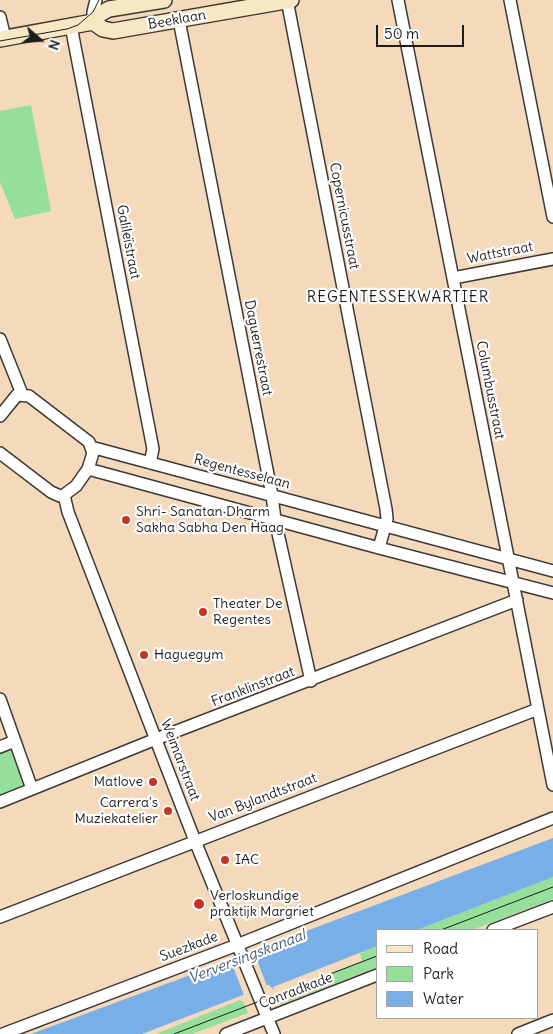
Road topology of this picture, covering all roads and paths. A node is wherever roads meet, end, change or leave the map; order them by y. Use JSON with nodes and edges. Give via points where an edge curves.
{"nodes":[{"id":1,"x":96,"y":0,"type":"edge"},
{"id":2,"x":164,"y":0,"type":"edge"},
{"id":3,"x":288,"y":0,"type":"edge"},
{"id":4,"x":398,"y":0,"type":"edge"},
{"id":5,"x":510,"y":0,"type":"edge"},
{"id":6,"x":0,"y":17,"type":"edge"},
{"id":7,"x":179,"y":20,"type":"junction"},
{"id":8,"x":93,"y":22,"type":"junction"},
{"id":9,"x":71,"y":26,"type":"junction"},
{"id":10,"x":2,"y":38,"type":"edge"},
{"id":11,"x":553,"y":218,"type":"edge"},
{"id":12,"x":553,"y":259,"type":"edge"},
{"id":13,"x":453,"y":278,"type":"junction"},
{"id":14,"x":0,"y":339,"type":"edge"},
{"id":15,"x":22,"y":394,"type":"junction"},
{"id":16,"x":0,"y":416,"type":"edge"},
{"id":17,"x":91,"y":446,"type":"junction"},
{"id":18,"x":0,"y":453,"type":"edge"},
{"id":19,"x":150,"y":463,"type":"junction"},
{"id":20,"x":88,"y":469,"type":"junction"},
{"id":21,"x":64,"y":495,"type":"junction"},
{"id":22,"x":272,"y":495,"type":"junction"},
{"id":23,"x":275,"y":520,"type":"junction"},
{"id":24,"x":386,"y":526,"type":"junction"},
{"id":25,"x":379,"y":548,"type":"junction"},
{"id":26,"x":508,"y":559,"type":"junction"},
{"id":27,"x":553,"y":571,"type":"edge"},
{"id":28,"x":513,"y":582,"type":"junction"},
{"id":29,"x":553,"y":593,"type":"edge"},
{"id":30,"x":517,"y":600,"type":"junction"},
{"id":31,"x":311,"y":681,"type":"junction"},
{"id":32,"x":0,"y":699,"type":"edge"},
{"id":33,"x":538,"y":709,"type":"junction"},
{"id":34,"x":156,"y":740,"type":"junction"},
{"id":35,"x":15,"y":742,"type":"junction"},
{"id":36,"x":0,"y":747,"type":"edge"},
{"id":37,"x":553,"y":785,"type":"edge"},
{"id":38,"x":32,"y":789,"type":"junction"},
{"id":39,"x":0,"y":802,"type":"edge"},
{"id":40,"x":553,"y":818,"type":"edge"},
{"id":41,"x":195,"y":841,"type":"junction"},
{"id":42,"x":553,"y":907,"type":"edge"},
{"id":43,"x":0,"y":917,"type":"edge"},
{"id":44,"x":496,"y":929,"type":"edge"},
{"id":45,"x":237,"y":944,"type":"junction"},
{"id":46,"x":376,"y":975,"type":"edge"},
{"id":47,"x":268,"y":1017,"type":"junction"},
{"id":48,"x":553,"y":1020,"type":"edge"},
{"id":49,"x":3,"y":1034,"type":"edge"},
{"id":50,"x":226,"y":1034,"type":"edge"},
{"id":51,"x":274,"y":1034,"type":"edge"},
{"id":52,"x":518,"y":1034,"type":"edge"}],
"edges":[{"from":1,"to":8,"type":"street"},
{"from":2,"to":8,"type":"street","name":"Beeklaan","via":[[109,9]]},
{"from":3,"to":7,"type":"street","name":"Beeklaan"},
{"from":3,"to":24,"type":"street","name":"Copernicusstraat","via":[[386,509]]},
{"from":4,"to":13,"type":"street","name":"Columbusstraat"},
{"from":5,"to":11,"type":"street"},
{"from":6,"to":10,"type":"street"},
{"from":7,"to":8,"type":"street","name":"Beeklaan","via":[[113,31]]},
{"from":7,"to":22,"type":"street","name":"Daguerrestraat"},
{"from":8,"to":9,"type":"street","name":"Beeklaan"},
{"from":9,"to":10,"type":"street","name":"Beeklaan"},
{"from":9,"to":19,"type":"street","name":"Galileïstraat","via":[[153,449]]},
{"from":12,"to":13,"type":"street","name":"Wattstraat"},
{"from":13,"to":26,"type":"street","name":"Columbusstraat"},
{"from":14,"to":15,"type":"street"},
{"from":15,"to":16,"type":"street"},
{"from":15,"to":17,"type":"street","via":[[61,419]]},
{"from":17,"to":19,"type":"street","name":"Regentesselaan"},
{"from":17,"to":20,"type":"street","via":[[92,460]]},
{"from":18,"to":21,"type":"street","via":[[51,492]]},
{"from":19,"to":22,"type":"street","name":"Regentesselaan"},
{"from":20,"to":21,"type":"street","via":[[76,486]]},
{"from":20,"to":23,"type":"street"},
{"from":21,"to":34,"type":"street","name":"Weimarstraat"},
{"from":22,"to":23,"type":"street","name":"Daguerrestraat"},
{"from":22,"to":24,"type":"street","name":"Regentesselaan"},
{"from":23,"to":25,"type":"street"},
{"from":23,"to":31,"type":"street","name":"Daguerrestraat"},
{"from":24,"to":25,"type":"street"},
{"from":24,"to":26,"type":"street","name":"Regentesselaan"},
{"from":25,"to":28,"type":"street"},
{"from":26,"to":27,"type":"street","name":"Regentesselaan"},
{"from":26,"to":28,"type":"street","name":"Columbusstraat"},
{"from":28,"to":29,"type":"street"},
{"from":28,"to":30,"type":"street","name":"Columbusstraat"},
{"from":30,"to":31,"type":"street","name":"Franklinstraat"},
{"from":30,"to":33,"type":"street","name":"Columbusstraat"},
{"from":31,"to":34,"type":"street","name":"Franklinstraat"},
{"from":32,"to":35,"type":"street"},
{"from":33,"to":37,"type":"street","name":"Columbusstraat"},
{"from":33,"to":41,"type":"street","name":"Van Bylandtstraat"},
{"from":34,"to":38,"type":"street","name":"Franklinstraat"},
{"from":34,"to":41,"type":"street","name":"Weimarstraat"},
{"from":35,"to":36,"type":"street"},
{"from":35,"to":38,"type":"street"},
{"from":38,"to":39,"type":"street","name":"Franklinstraat"},
{"from":40,"to":45,"type":"street","name":"Suezkade"},
{"from":41,"to":43,"type":"street","name":"Van Bylandtstraat"},
{"from":41,"to":45,"type":"street","name":"Weimarstraat"},
{"from":42,"to":44,"type":"street"},
{"from":45,"to":47,"type":"street","name":"Weimarstraat"},
{"from":45,"to":49,"type":"street","name":"Suezkade"},
{"from":46,"to":47,"type":"street","name":"Conradkade"},
{"from":47,"to":50,"type":"street","name":"Conradkade"},
{"from":47,"to":51,"type":"street","name":"Weimarstraat"},
{"from":48,"to":52,"type":"street"}]}
